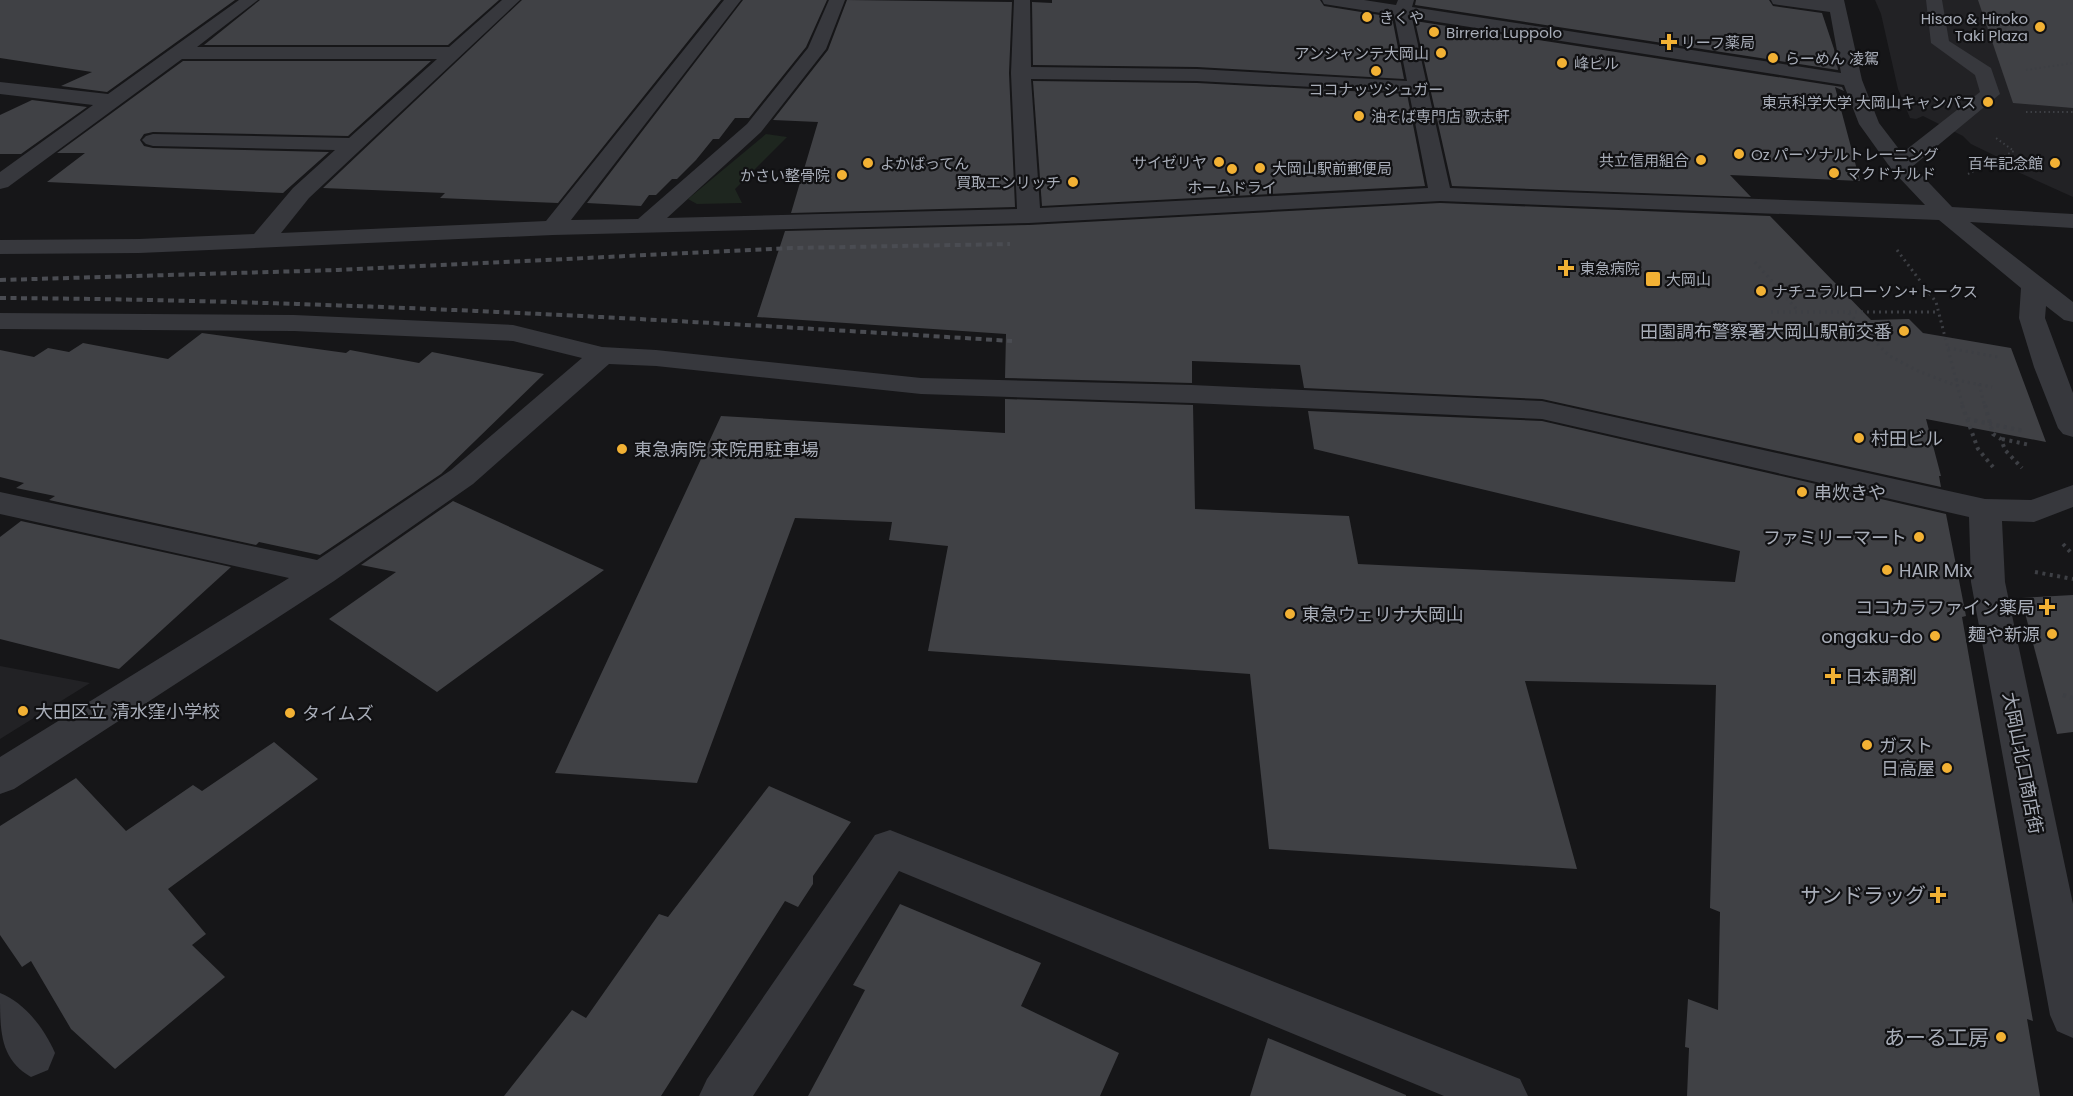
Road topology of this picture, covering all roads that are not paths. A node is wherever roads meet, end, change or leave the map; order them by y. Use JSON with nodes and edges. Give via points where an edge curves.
{"nodes":[{"id":1,"x":250,"y":0,"type":"edge"},
{"id":2,"x":512,"y":0,"type":"edge"},
{"id":3,"x":733,"y":0,"type":"edge"},
{"id":4,"x":837,"y":0,"type":"edge"},
{"id":5,"x":1022,"y":0,"type":"edge"},
{"id":6,"x":1330,"y":0,"type":"edge"},
{"id":7,"x":1779,"y":0,"type":"edge"},
{"id":8,"x":1934,"y":0,"type":"edge"},
{"id":9,"x":1838,"y":4,"type":"edge"},
{"id":10,"x":1404,"y":5,"type":"edge"},
{"id":11,"x":180,"y":53,"type":"junction"},
{"id":12,"x":455,"y":53,"type":"junction"},
{"id":13,"x":1021,"y":73,"type":"junction"},
{"id":14,"x":1852,"y":80,"type":"junction"},
{"id":15,"x":1418,"y":87,"type":"junction"},
{"id":16,"x":0,"y":88,"type":"edge"},
{"id":17,"x":113,"y":101,"type":"junction"},
{"id":18,"x":153,"y":140,"type":"dead end"},
{"id":19,"x":355,"y":144,"type":"junction"},
{"id":20,"x":1900,"y":165,"type":"junction"},
{"id":21,"x":0,"y":182,"type":"edge"},
{"id":22,"x":1440,"y":194,"type":"junction"},
{"id":23,"x":1947,"y":215,"type":"junction"},
{"id":24,"x":1029,"y":216,"type":"junction"},
{"id":25,"x":2073,"y":221,"type":"edge"},
{"id":26,"x":645,"y":225,"type":"junction"},
{"id":27,"x":553,"y":228,"type":"junction"},
{"id":28,"x":262,"y":240,"type":"junction"},
{"id":29,"x":0,"y":247,"type":"edge"},
{"id":30,"x":2034,"y":286,"type":"junction"},
{"id":31,"x":2073,"y":314,"type":"edge"},
{"id":32,"x":0,"y":321,"type":"edge"},
{"id":33,"x":602,"y":355,"type":"junction"},
{"id":34,"x":2060,"y":362,"type":"edge"},
{"id":35,"x":2072,"y":425,"type":"edge"},
{"id":36,"x":2073,"y":495,"type":"edge"},
{"id":37,"x":0,"y":502,"type":"edge"},
{"id":38,"x":1985,"y":510,"type":"junction"},
{"id":39,"x":322,"y":573,"type":"junction"},
{"id":40,"x":0,"y":777,"type":"edge"},
{"id":41,"x":2073,"y":1015,"type":"edge"},
{"id":42,"x":0,"y":1016,"type":"edge"},
{"id":43,"x":31,"y":1053,"type":"dead end"},
{"id":44,"x":724,"y":1096,"type":"edge"},
{"id":45,"x":1503,"y":1096,"type":"edge"}],
"edges":[{"from":1,"to":11,"type":"street"},
{"from":2,"to":12,"type":"street"},
{"from":3,"to":27,"type":"street"},
{"from":4,"to":26,"type":"street","via":[[817,49],[754,128]]},
{"from":5,"to":13,"type":"street"},
{"from":6,"to":10,"type":"street"},
{"from":7,"to":9,"type":"street"},
{"from":8,"to":20,"type":"street","via":[[1940,43],[1984,72],[1990,94]]},
{"from":9,"to":14,"type":"street"},
{"from":10,"to":14,"type":"street"},
{"from":10,"to":15,"type":"street"},
{"from":11,"to":12,"type":"street"},
{"from":11,"to":17,"type":"street"},
{"from":12,"to":19,"type":"street"},
{"from":13,"to":15,"type":"street","via":[[1197,75]]},
{"from":13,"to":24,"type":"street"},
{"from":14,"to":20,"type":"street","via":[[1869,124]]},
{"from":15,"to":22,"type":"street"},
{"from":16,"to":17,"type":"street"},
{"from":17,"to":21,"type":"street"},
{"from":18,"to":19,"type":"street"},
{"from":19,"to":28,"type":"street","via":[[301,193]]},
{"from":20,"to":23,"type":"street"},
{"from":22,"to":23,"type":"street"},
{"from":22,"to":24,"type":"street"},
{"from":23,"to":25,"type":"street"},
{"from":23,"to":30,"type":"street"},
{"from":24,"to":26,"type":"street"},
{"from":26,"to":27,"type":"street"},
{"from":27,"to":28,"type":"street"},
{"from":28,"to":29,"type":"street"},
{"from":30,"to":31,"type":"street"},
{"from":30,"to":34,"type":"street","via":[[2032,318]]},
{"from":32,"to":33,"type":"street","via":[[294,323],[513,333]]},
{"from":33,"to":38,"type":"street","via":[[921,386],[1542,410]]},
{"from":33,"to":39,"type":"street","via":[[462,477]]},
{"from":34,"to":35,"type":"street"},
{"from":36,"to":38,"type":"street","via":[[2034,511]]},
{"from":37,"to":39,"type":"street"},
{"from":38,"to":41,"type":"street","name":"大岡山北口商店街","via":[[1988,582]]},
{"from":39,"to":40,"type":"street"},
{"from":42,"to":43,"type":"street"},
{"from":44,"to":45,"type":"street","via":[[890,848]]}]}
